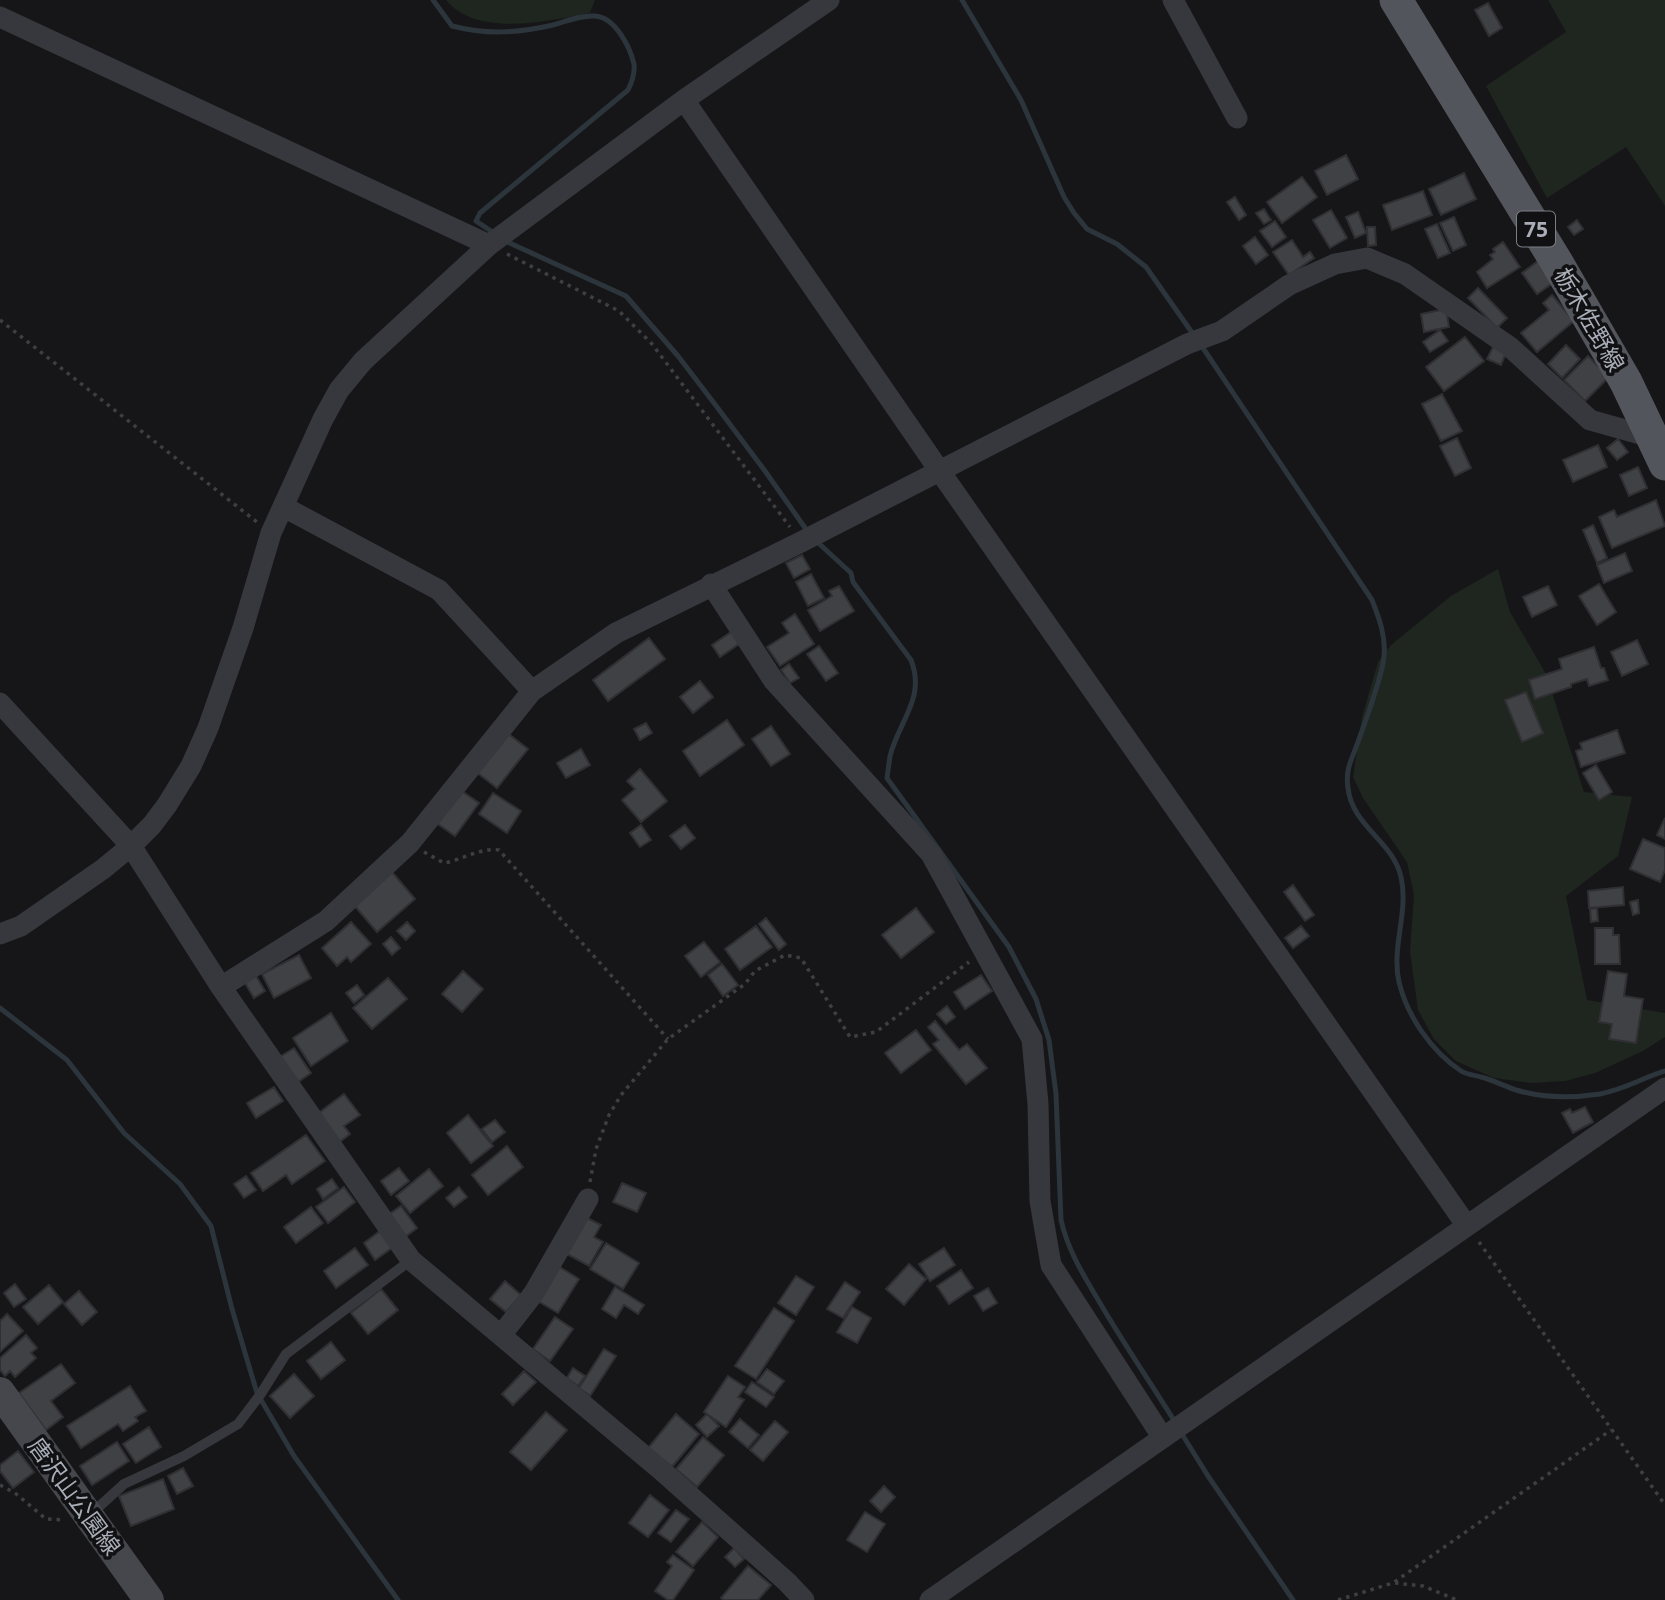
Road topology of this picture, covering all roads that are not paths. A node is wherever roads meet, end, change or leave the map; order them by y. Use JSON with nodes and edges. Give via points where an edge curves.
{"nodes":[{"id":1,"x":829,"y":0,"type":"edge"},
{"id":2,"x":1173,"y":0,"type":"edge"},
{"id":3,"x":1396,"y":0,"type":"edge"},
{"id":4,"x":0,"y":18,"type":"edge"},
{"id":5,"x":684,"y":100,"type":"junction"},
{"id":6,"x":1237,"y":118,"type":"dead end"},
{"id":7,"x":489,"y":245,"type":"junction"},
{"id":8,"x":1659,"y":451,"type":"edge"},
{"id":9,"x":939,"y":470,"type":"junction"},
{"id":10,"x":284,"y":507,"type":"junction"},
{"id":11,"x":711,"y":584,"type":"junction"},
{"id":12,"x":532,"y":691,"type":"junction"},
{"id":13,"x":0,"y":703,"type":"edge"},
{"id":14,"x":131,"y":846,"type":"junction"},
{"id":15,"x":0,"y":934,"type":"edge"},
{"id":16,"x":221,"y":987,"type":"junction"},
{"id":17,"x":1665,"y":1087,"type":"edge"},
{"id":18,"x":588,"y":1199,"type":"road end"},
{"id":19,"x":1468,"y":1226,"type":"junction"},
{"id":20,"x":411,"y":1260,"type":"junction"},
{"id":21,"x":502,"y":1334,"type":"junction"},
{"id":22,"x":0,"y":1392,"type":"edge"},
{"id":23,"x":1163,"y":1438,"type":"junction"},
{"id":24,"x":93,"y":1518,"type":"junction"},
{"id":25,"x":149,"y":1600,"type":"edge"},
{"id":26,"x":804,"y":1600,"type":"edge"},
{"id":27,"x":930,"y":1600,"type":"edge"}],
"edges":[{"from":1,"to":5,"type":"street"},
{"from":2,"to":6,"type":"street"},
{"from":3,"to":8,"type":"main road","name":"栃木佐野線","number":"75","via":[[1556,261],[1626,382]]},
{"from":4,"to":7,"type":"street"},
{"from":5,"to":7,"type":"street"},
{"from":5,"to":9,"type":"street"},
{"from":7,"to":10,"type":"street","via":[[363,361],[339,390]]},
{"from":8,"to":9,"type":"street","via":[[1590,420],[1499,340],[1405,274],[1367,258],[1335,264],[1289,285],[1223,331],[1187,344]]},
{"from":9,"to":11,"type":"street"},
{"from":9,"to":19,"type":"street"},
{"from":10,"to":12,"type":"street","via":[[439,590]]},
{"from":10,"to":14,"type":"street","via":[[191,766],[167,805]]},
{"from":11,"to":12,"type":"street","via":[[616,633]]},
{"from":11,"to":23,"type":"street","via":[[774,681],[931,854],[1032,1039],[1040,1201],[1051,1265]]},
{"from":12,"to":16,"type":"street","via":[[410,843],[326,922]]},
{"from":13,"to":14,"type":"street"},
{"from":14,"to":15,"type":"street","via":[[21,926]]},
{"from":14,"to":16,"type":"street"},
{"from":16,"to":20,"type":"street"},
{"from":17,"to":19,"type":"street"},
{"from":18,"to":21,"type":"street","via":[[534,1293]]},
{"from":19,"to":23,"type":"street"},
{"from":20,"to":21,"type":"street"},
{"from":20,"to":24,"type":"lane","via":[[286,1354],[238,1424],[124,1484]]},
{"from":21,"to":26,"type":"street"},
{"from":22,"to":24,"type":"main road","name":"唐沢山公園線"},
{"from":23,"to":27,"type":"street"},
{"from":24,"to":25,"type":"main road","name":"唐沢山公園線"}]}
